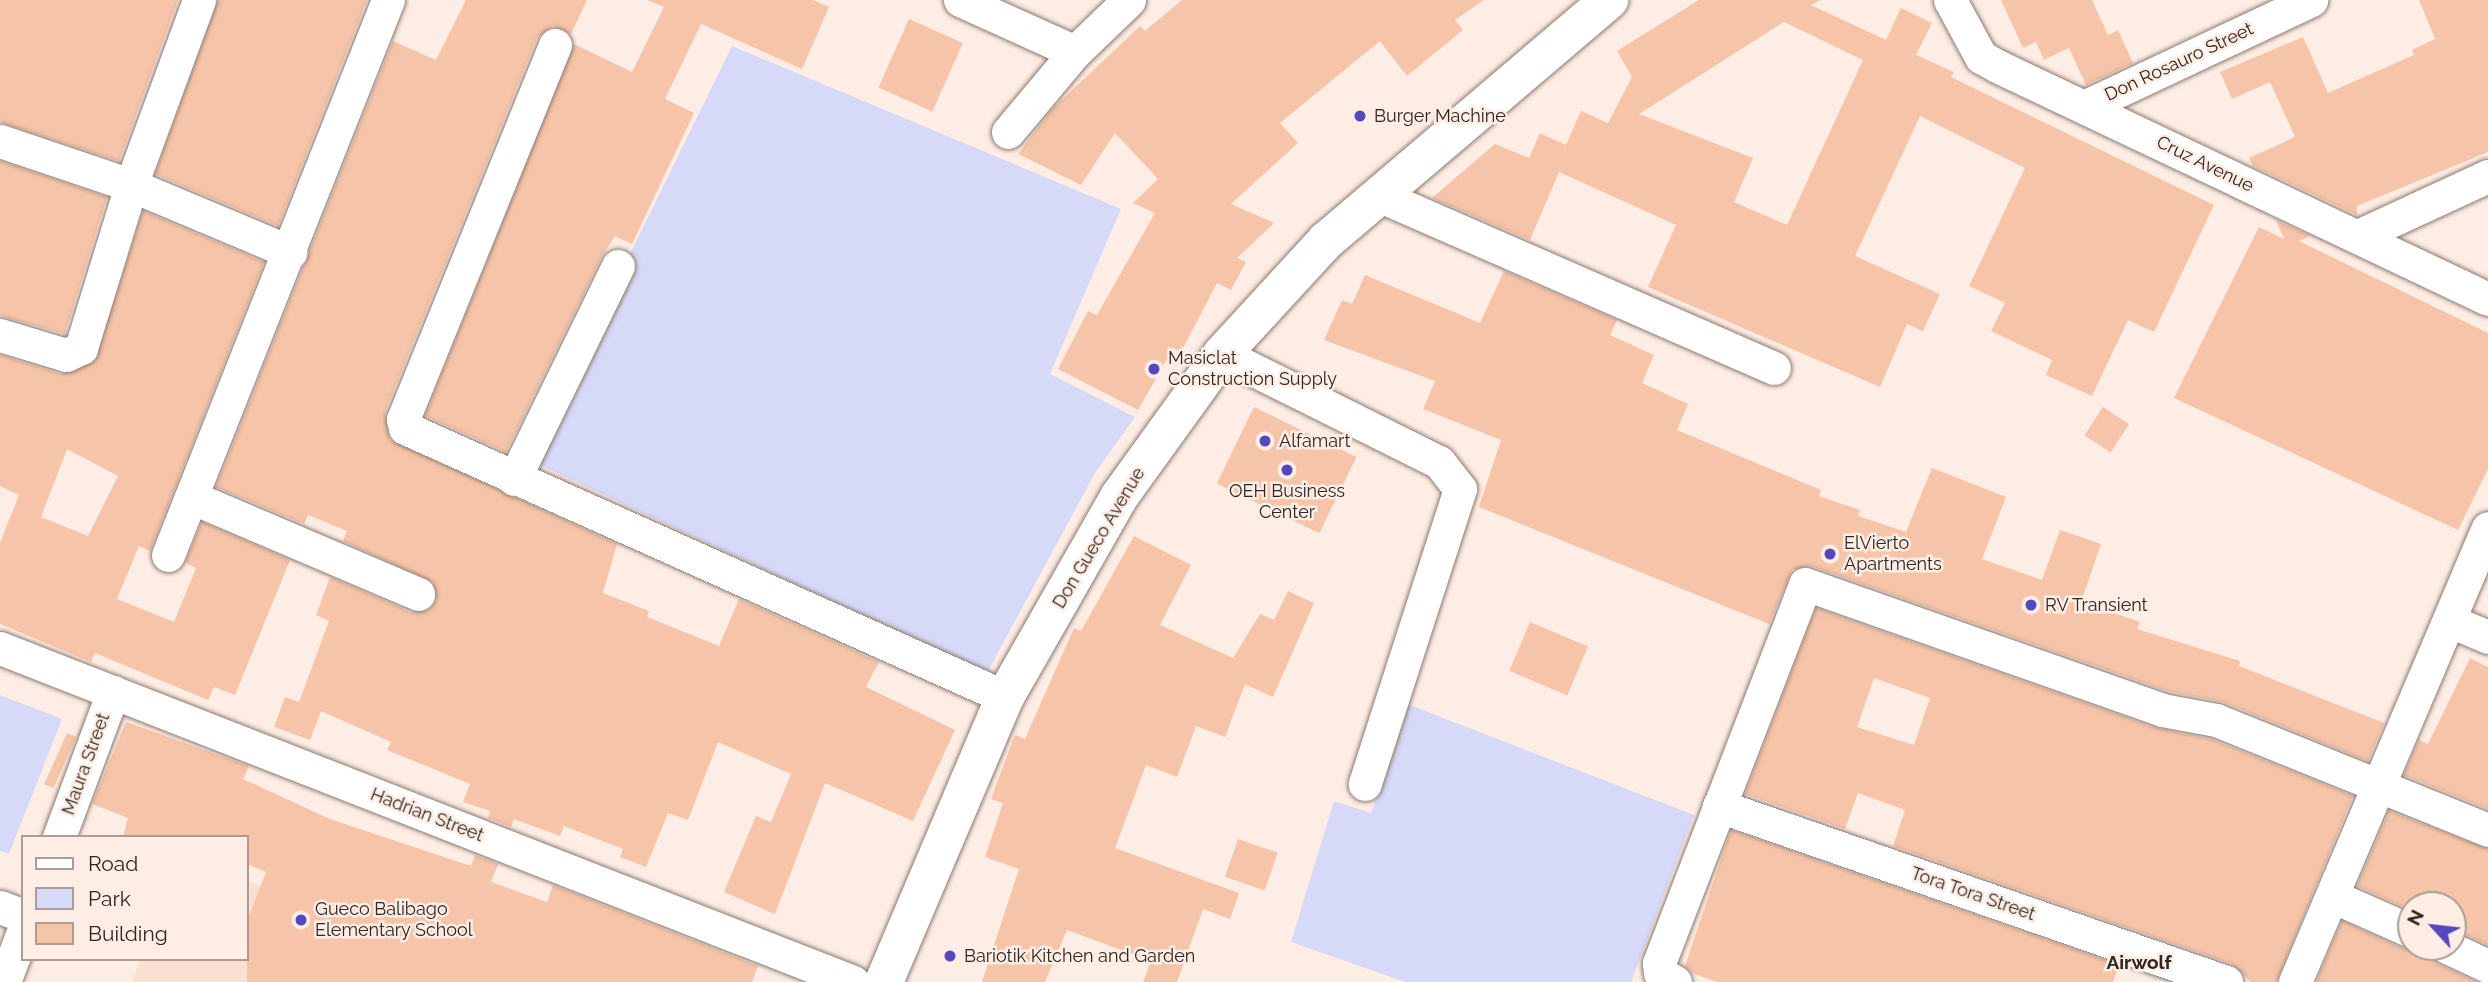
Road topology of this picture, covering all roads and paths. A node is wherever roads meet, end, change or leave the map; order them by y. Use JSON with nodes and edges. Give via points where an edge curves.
{"nodes":[{"id":1,"x":199,"y":0,"type":"edge"},
{"id":2,"x":388,"y":0,"type":"edge"},
{"id":3,"x":960,"y":0,"type":"edge"},
{"id":4,"x":1129,"y":0,"type":"edge"},
{"id":5,"x":1609,"y":0,"type":"edge"},
{"id":6,"x":1950,"y":0,"type":"edge"},
{"id":7,"x":2311,"y":0,"type":"edge"},
{"id":8,"x":555,"y":45,"type":"dead end"},
{"id":9,"x":1075,"y":52,"type":"junction"},
{"id":10,"x":2086,"y":106,"type":"junction"},
{"id":11,"x":1008,"y":132,"type":"dead end"},
{"id":12,"x":0,"y":141,"type":"edge"},
{"id":13,"x":2488,"y":176,"type":"edge"},
{"id":14,"x":131,"y":185,"type":"junction"},
{"id":15,"x":1378,"y":195,"type":"junction"},
{"id":16,"x":2358,"y":236,"type":"junction"},
{"id":17,"x":290,"y":252,"type":"junction"},
{"id":18,"x":618,"y":266,"type":"dead end"},
{"id":19,"x":2488,"y":299,"type":"edge"},
{"id":20,"x":0,"y":335,"type":"edge"},
{"id":21,"x":1223,"y":355,"type":"junction"},
{"id":22,"x":1774,"y":368,"type":"dead end"},
{"id":23,"x":514,"y":479,"type":"junction"},
{"id":24,"x":191,"y":497,"type":"junction"},
{"id":25,"x":2488,"y":528,"type":"edge"},
{"id":26,"x":168,"y":555,"type":"dead end"},
{"id":27,"x":418,"y":594,"type":"dead end"},
{"id":28,"x":2450,"y":621,"type":"junction"},
{"id":29,"x":2488,"y":637,"type":"edge"},
{"id":30,"x":0,"y":648,"type":"edge"},
{"id":31,"x":113,"y":692,"type":"junction"},
{"id":32,"x":1005,"y":697,"type":"junction"},
{"id":33,"x":2380,"y":781,"type":"junction"},
{"id":34,"x":1364,"y":784,"type":"dead end"},
{"id":35,"x":1719,"y":806,"type":"junction"},
{"id":36,"x":2488,"y":830,"type":"edge"},
{"id":37,"x":60,"y":835,"type":"edge"},
{"id":38,"x":2332,"y":895,"type":"junction"},
{"id":39,"x":0,"y":907,"type":"edge"},
{"id":40,"x":21,"y":915,"type":"edge"},
{"id":41,"x":2397,"y":925,"type":"edge"},
{"id":42,"x":21,"y":937,"type":"edge"},
{"id":43,"x":2467,"y":956,"type":"edge"},
{"id":44,"x":2488,"y":965,"type":"edge"},
{"id":45,"x":4,"y":982,"type":"edge"},
{"id":46,"x":853,"y":982,"type":"edge"},
{"id":47,"x":884,"y":982,"type":"edge"},
{"id":48,"x":1675,"y":982,"type":"edge"},
{"id":49,"x":2226,"y":982,"type":"edge"},
{"id":50,"x":2295,"y":982,"type":"edge"}],
"edges":[{"from":1,"to":14,"type":"street"},
{"from":2,"to":17,"type":"street"},
{"from":3,"to":9,"type":"street"},
{"from":4,"to":9,"type":"street"},
{"from":5,"to":15,"type":"main road","name":"Don Gueco Avenue"},
{"from":6,"to":10,"type":"street","name":"Cruz Avenue","via":[[1981,57]]},
{"from":7,"to":10,"type":"street","name":"Don Rosauro Street"},
{"from":8,"to":23,"type":"street","via":[[403,419],[413,434]]},
{"from":9,"to":11,"type":"street"},
{"from":10,"to":16,"type":"street","name":"Cruz Avenue"},
{"from":12,"to":14,"type":"street"},
{"from":13,"to":16,"type":"street"},
{"from":14,"to":17,"type":"street"},
{"from":14,"to":20,"type":"street","via":[[81,348],[66,355]]},
{"from":15,"to":21,"type":"main road","name":"Don Gueco Avenue"},
{"from":15,"to":22,"type":"street"},
{"from":16,"to":19,"type":"street","name":"Cruz Avenue"},
{"from":17,"to":24,"type":"street"},
{"from":18,"to":23,"type":"street"},
{"from":21,"to":32,"type":"main road","name":"Don Gueco Avenue","via":[[1119,497]]},
{"from":21,"to":34,"type":"street","via":[[1438,462],[1460,489]]},
{"from":23,"to":32,"type":"street"},
{"from":24,"to":26,"type":"street"},
{"from":24,"to":27,"type":"street"},
{"from":25,"to":28,"type":"street"},
{"from":28,"to":29,"type":"street"},
{"from":28,"to":33,"type":"street"},
{"from":30,"to":31,"type":"street","name":"Hadrian Street"},
{"from":31,"to":37,"type":"street","name":"Maura Street"},
{"from":31,"to":46,"type":"street","name":"Hadrian Street"},
{"from":32,"to":47,"type":"main road","name":"Don Gueco Avenue"},
{"from":33,"to":35,"type":"street","via":[[1814,583],[1799,594]]},
{"from":33,"to":36,"type":"street"},
{"from":33,"to":38,"type":"street"},
{"from":35,"to":48,"type":"street","via":[[1659,962],[1660,973]]},
{"from":35,"to":49,"type":"street","name":"Tora Tora Street"},
{"from":38,"to":41,"type":"street"},
{"from":38,"to":50,"type":"street"},
{"from":39,"to":40,"type":"street"},
{"from":42,"to":45,"type":"street"},
{"from":43,"to":44,"type":"street"}]}
